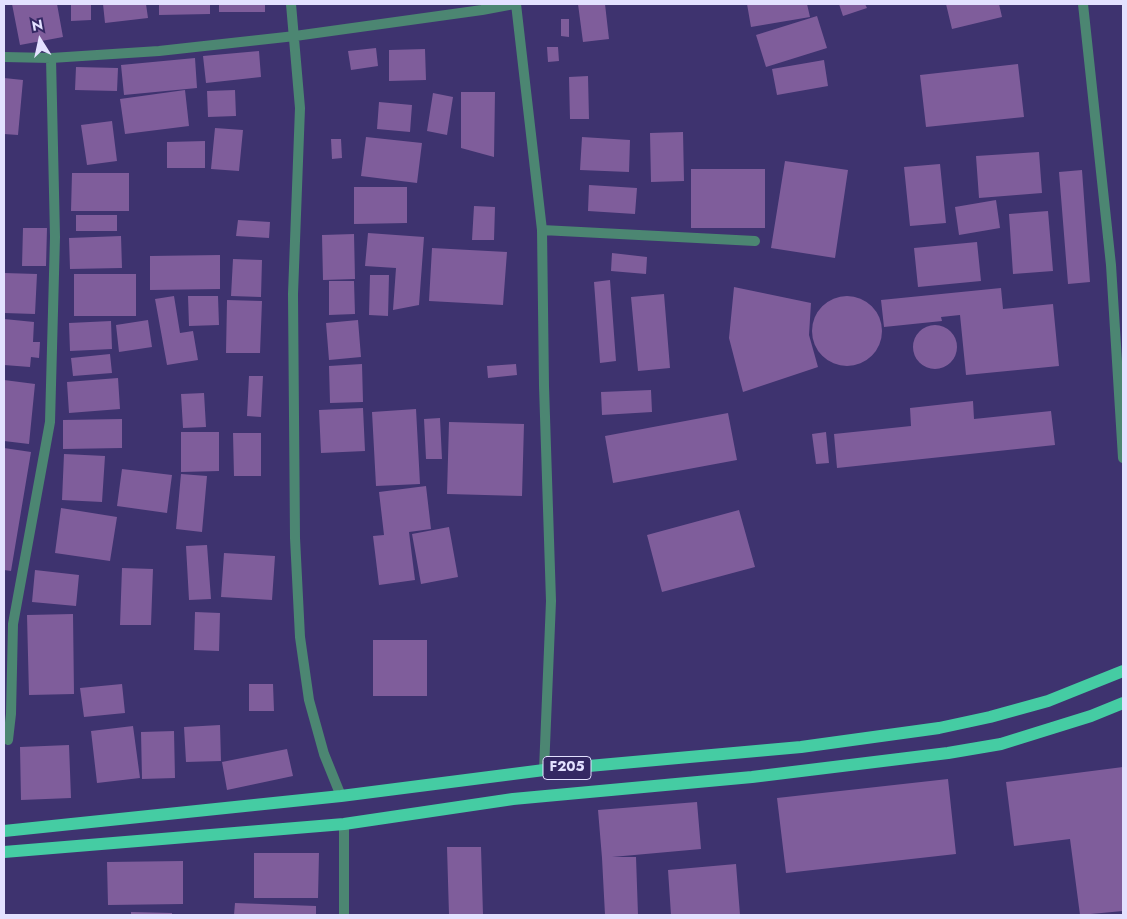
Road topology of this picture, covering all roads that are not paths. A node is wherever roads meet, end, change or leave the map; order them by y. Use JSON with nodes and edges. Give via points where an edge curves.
{"nodes":[{"id":1,"x":291,"y":4,"type":"edge"},
{"id":2,"x":515,"y":4,"type":"edge"},
{"id":3,"x":1083,"y":4,"type":"edge"},
{"id":4,"x":294,"y":36,"type":"junction"},
{"id":5,"x":4,"y":57,"type":"edge"},
{"id":6,"x":52,"y":58,"type":"junction"},
{"id":7,"x":542,"y":230,"type":"junction"},
{"id":8,"x":755,"y":241,"type":"dead end"},
{"id":9,"x":1123,"y":458,"type":"edge"},
{"id":10,"x":1123,"y":671,"type":"edge"},
{"id":11,"x":1123,"y":703,"type":"edge"},
{"id":12,"x":8,"y":740,"type":"dead end"},
{"id":13,"x":544,"y":770,"type":"junction"},
{"id":14,"x":341,"y":796,"type":"junction"},
{"id":15,"x":344,"y":824,"type":"junction"},
{"id":16,"x":4,"y":831,"type":"edge"},
{"id":17,"x":4,"y":852,"type":"edge"},
{"id":18,"x":344,"y":915,"type":"edge"}],
"edges":[{"from":1,"to":4,"type":"street"},
{"from":2,"to":4,"type":"street"},
{"from":2,"to":7,"type":"street"},
{"from":3,"to":9,"type":"street","via":[[1110,265]]},
{"from":4,"to":6,"type":"street","via":[[159,51]]},
{"from":4,"to":14,"type":"street","via":[[300,108],[292,294],[295,538],[300,637],[309,700],[324,754]]},
{"from":5,"to":6,"type":"street"},
{"from":6,"to":12,"type":"street","via":[[55,238],[50,422],[13,624]]},
{"from":7,"to":8,"type":"street"},
{"from":7,"to":13,"type":"street","via":[[551,601]]},
{"from":10,"to":13,"type":"main road","number":"F205","via":[[1048,701],[939,728],[801,747]]},
{"from":11,"to":15,"type":"main road","number":"F205","via":[[1001,744],[948,753],[752,777],[513,799]]},
{"from":13,"to":14,"type":"main road","number":"F205"},
{"from":14,"to":16,"type":"main road","number":"F205"},
{"from":15,"to":17,"type":"main road","number":"F205"},
{"from":15,"to":18,"type":"street"}]}
